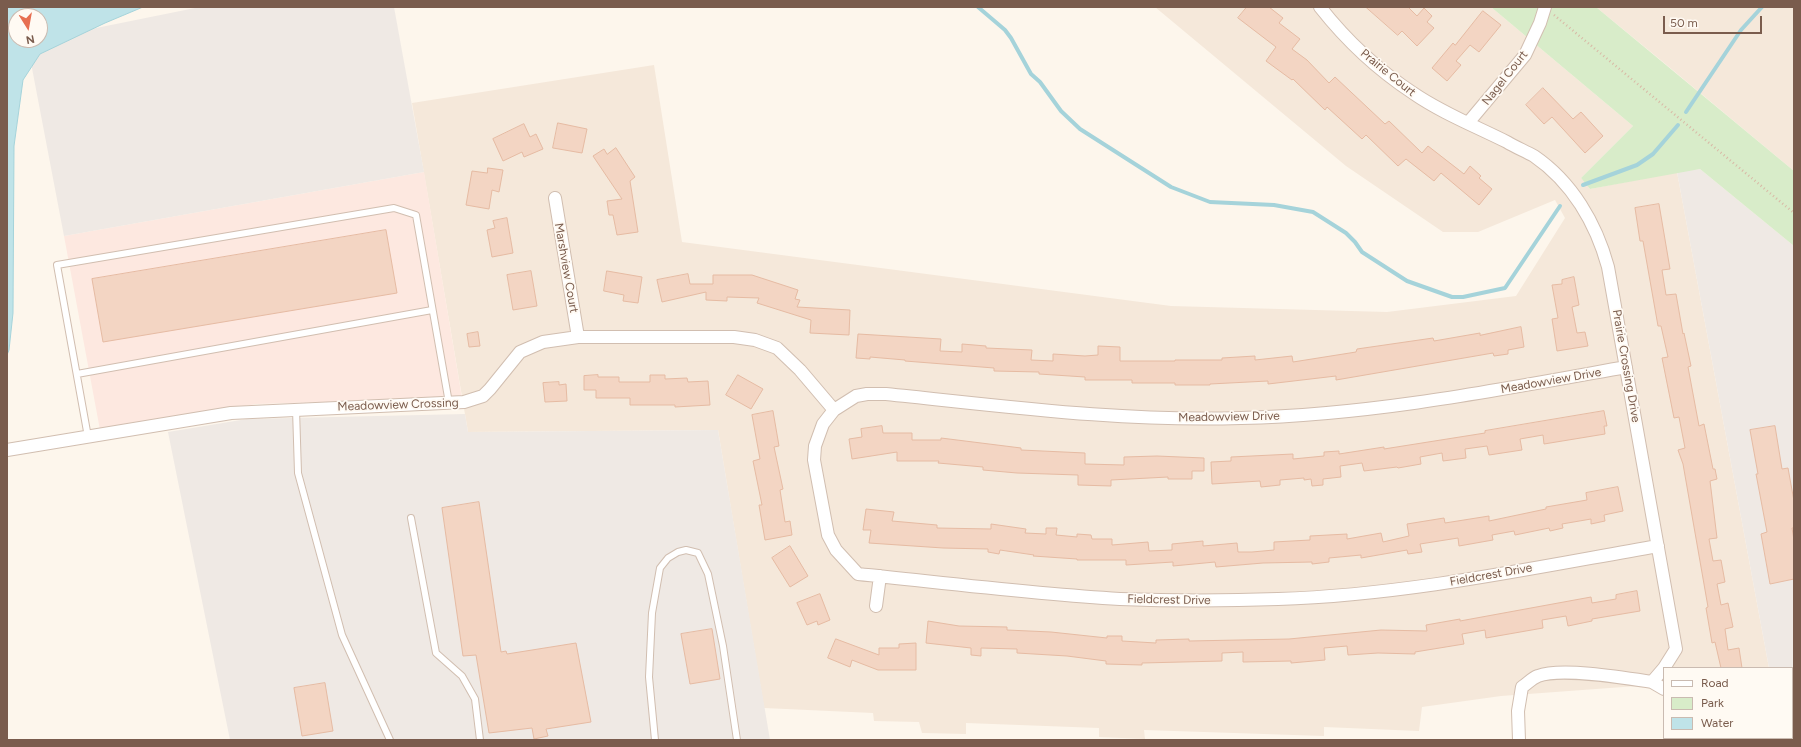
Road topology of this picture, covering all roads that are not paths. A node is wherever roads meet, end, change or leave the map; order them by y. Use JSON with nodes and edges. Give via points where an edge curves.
{"nodes":[{"id":1,"x":1320,"y":7,"type":"edge"},
{"id":2,"x":1545,"y":7,"type":"edge"},
{"id":3,"x":1468,"y":123,"type":"junction"},
{"id":4,"x":555,"y":198,"type":"dead end"},
{"id":5,"x":432,"y":310,"type":"junction"},
{"id":6,"x":578,"y":337,"type":"junction"},
{"id":7,"x":1626,"y":367,"type":"junction"},
{"id":8,"x":77,"y":374,"type":"junction"},
{"id":9,"x":449,"y":403,"type":"junction"},
{"id":10,"x":296,"y":409,"type":"junction"},
{"id":11,"x":834,"y":410,"type":"junction"},
{"id":12,"x":88,"y":437,"type":"junction"},
{"id":13,"x":7,"y":450,"type":"edge"},
{"id":14,"x":411,"y":518,"type":"dead end"},
{"id":15,"x":1658,"y":546,"type":"junction"},
{"id":16,"x":880,"y":576,"type":"junction"},
{"id":17,"x":876,"y":606,"type":"dead end"},
{"id":18,"x":1665,"y":667,"type":"edge"},
{"id":19,"x":1663,"y":669,"type":"edge"},
{"id":20,"x":1652,"y":682,"type":"junction"},
{"id":21,"x":1663,"y":688,"type":"edge"},
{"id":22,"x":390,"y":740,"type":"edge"},
{"id":23,"x":480,"y":740,"type":"edge"},
{"id":24,"x":655,"y":740,"type":"edge"},
{"id":25,"x":737,"y":740,"type":"edge"},
{"id":26,"x":1519,"y":740,"type":"edge"}],
"edges":[{"from":1,"to":3,"type":"street","name":"Prairie Court","via":[[1359,50],[1382,70],[1412,93]]},
{"from":2,"to":3,"type":"street","name":"Nagel Court","via":[[1525,55]]},
{"from":3,"to":7,"type":"street","name":"Prairie Crossing Drive","via":[[1533,156],[1563,183],[1588,215],[1598,235],[1608,267]]},
{"from":4,"to":6,"type":"street","name":"Marshview Court"},
{"from":5,"to":8,"type":"lane"},
{"from":5,"to":8,"type":"lane","via":[[416,215],[394,208],[57,265]]},
{"from":5,"to":9,"type":"lane"},
{"from":6,"to":9,"type":"street","name":"Meadowview Crossing","via":[[543,342],[520,352],[483,396],[464,402]]},
{"from":6,"to":11,"type":"street","name":"Meadowview Crossing","via":[[734,337],[755,340],[777,348],[800,370]]},
{"from":7,"to":11,"type":"street","name":"Meadowview Drive","via":[[1447,399],[1310,415],[1202,419],[1112,416],[886,394],[856,396]]},
{"from":7,"to":15,"type":"street","name":"Prairie Crossing Drive"},
{"from":8,"to":12,"type":"lane"},
{"from":9,"to":10,"type":"street","name":"Meadowview Crossing"},
{"from":10,"to":12,"type":"street","name":"Meadowview Crossing","via":[[232,413]]},
{"from":10,"to":22,"type":"lane","via":[[298,473],[342,634]]},
{"from":11,"to":16,"type":"street","name":"Fieldcrest Drive","via":[[823,424],[815,446],[814,460],[826,527],[836,550],[858,574]]},
{"from":12,"to":13,"type":"street","name":"Meadowview Crossing"},
{"from":14,"to":23,"type":"lane","via":[[436,653],[462,676],[475,699]]},
{"from":15,"to":16,"type":"street","name":"Fieldcrest Drive","via":[[1457,581],[1392,590],[1279,599],[1211,601],[1120,598],[1052,594]]},
{"from":15,"to":18,"type":"street","name":"Prairie Crossing Drive","via":[[1676,649]]},
{"from":16,"to":17,"type":"street"},
{"from":19,"to":20,"type":"street","name":"Prairie Crossing Drive"},
{"from":20,"to":21,"type":"street"},
{"from":20,"to":26,"type":"street","via":[[1620,676],[1554,672],[1536,676],[1522,687],[1518,711]]},
{"from":24,"to":25,"type":"lane","via":[[649,677],[652,613],[660,568],[668,558],[686,550],[698,553],[708,574],[723,646]]}]}
